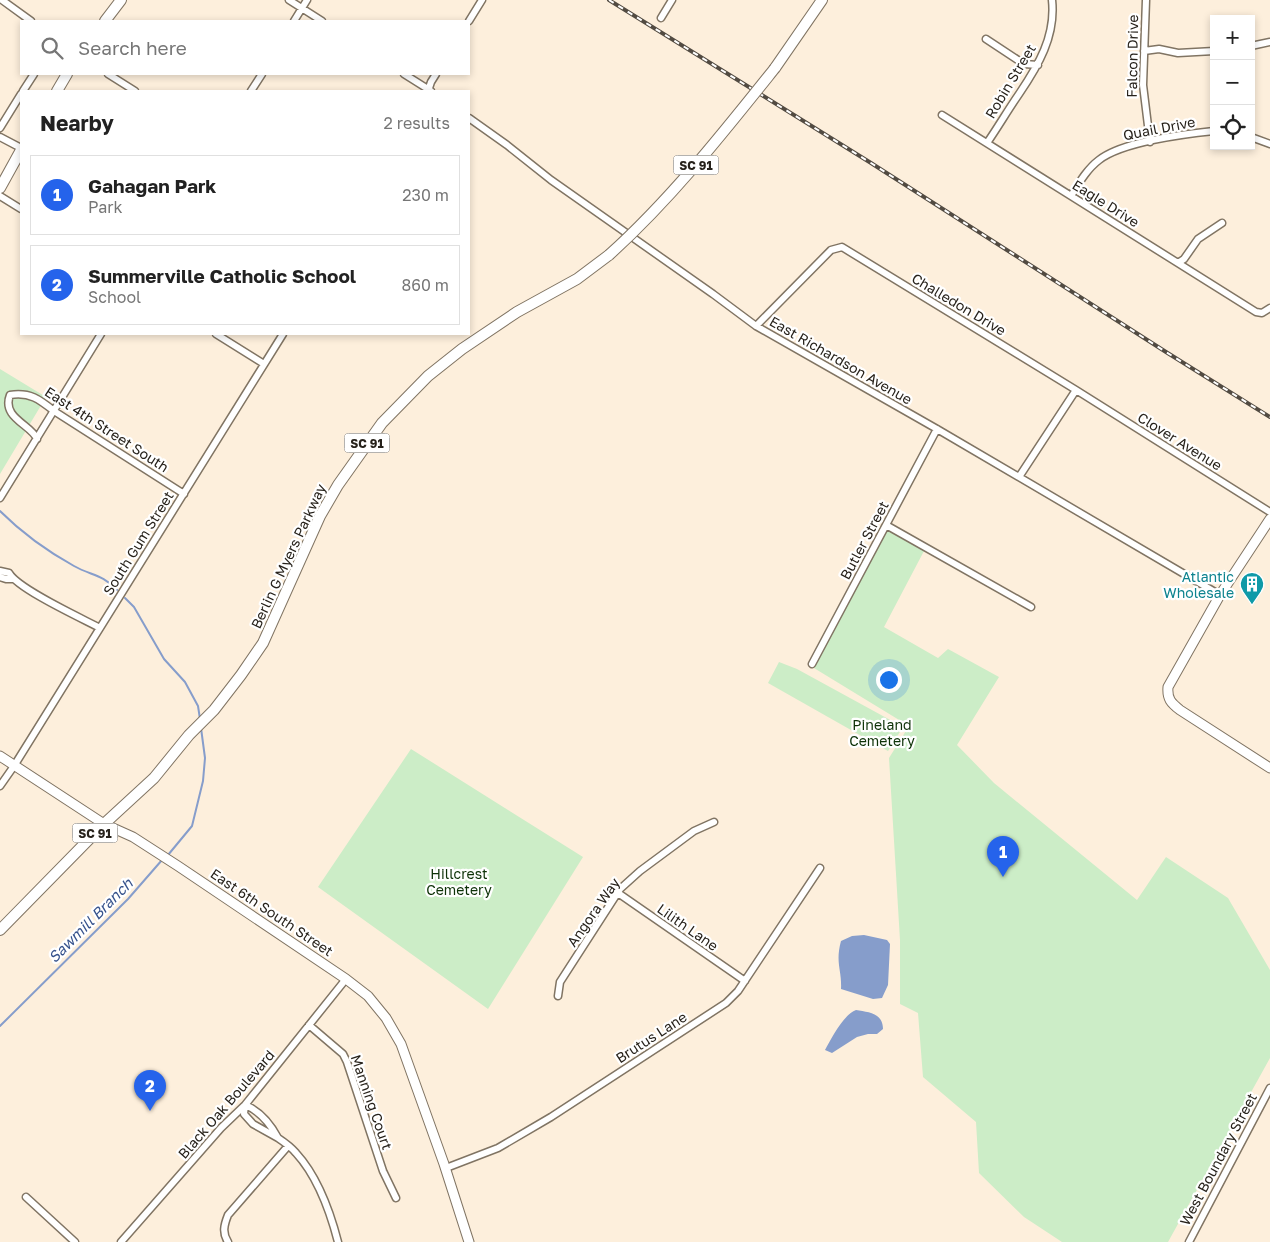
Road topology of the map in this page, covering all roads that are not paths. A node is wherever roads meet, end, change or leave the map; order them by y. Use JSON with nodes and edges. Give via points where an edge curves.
{"nodes":[{"id":1,"x":2,"y":0,"type":"edge"},
{"id":2,"x":121,"y":0,"type":"edge"},
{"id":3,"x":289,"y":0,"type":"edge"},
{"id":4,"x":307,"y":0,"type":"edge"},
{"id":5,"x":482,"y":0,"type":"edge"},
{"id":6,"x":672,"y":0,"type":"edge"},
{"id":7,"x":822,"y":0,"type":"edge"},
{"id":8,"x":1052,"y":0,"type":"edge"},
{"id":9,"x":1146,"y":0,"type":"edge"},
{"id":10,"x":302,"y":8,"type":"junction"},
{"id":11,"x":661,"y":18,"type":"dead end"},
{"id":12,"x":30,"y":20,"type":"edge"},
{"id":13,"x":106,"y":20,"type":"edge"},
{"id":14,"x":295,"y":20,"type":"edge"},
{"id":15,"x":320,"y":20,"type":"edge"},
{"id":16,"x":470,"y":20,"type":"edge"},
{"id":17,"x":986,"y":39,"type":"dead end"},
{"id":18,"x":1270,"y":42,"type":"edge"},
{"id":19,"x":1255,"y":45,"type":"edge"},
{"id":20,"x":1144,"y":51,"type":"junction"},
{"id":21,"x":1210,"y":51,"type":"edge"},
{"id":22,"x":1038,"y":65,"type":"junction"},
{"id":23,"x":33,"y":75,"type":"edge"},
{"id":24,"x":66,"y":75,"type":"edge"},
{"id":25,"x":110,"y":75,"type":"edge"},
{"id":26,"x":261,"y":75,"type":"edge"},
{"id":27,"x":405,"y":75,"type":"edge"},
{"id":28,"x":435,"y":75,"type":"edge"},
{"id":29,"x":23,"y":90,"type":"edge"},
{"id":30,"x":58,"y":90,"type":"edge"},
{"id":31,"x":133,"y":90,"type":"edge"},
{"id":32,"x":252,"y":90,"type":"edge"},
{"id":33,"x":428,"y":90,"type":"edge"},
{"id":34,"x":429,"y":90,"type":"edge"},
{"id":35,"x":20,"y":95,"type":"edge"},
{"id":36,"x":942,"y":115,"type":"dead end"},
{"id":37,"x":470,"y":119,"type":"edge"},
{"id":38,"x":0,"y":128,"type":"edge"},
{"id":39,"x":1210,"y":131,"type":"edge"},
{"id":40,"x":0,"y":137,"type":"edge"},
{"id":41,"x":1255,"y":138,"type":"edge"},
{"id":42,"x":1150,"y":142,"type":"junction"},
{"id":43,"x":987,"y":144,"type":"junction"},
{"id":44,"x":1270,"y":144,"type":"edge"},
{"id":45,"x":20,"y":148,"type":"edge"},
{"id":46,"x":20,"y":151,"type":"edge"},
{"id":47,"x":0,"y":188,"type":"edge"},
{"id":48,"x":0,"y":196,"type":"edge"},
{"id":49,"x":1071,"y":196,"type":"junction"},
{"id":50,"x":20,"y":208,"type":"edge"},
{"id":51,"x":1222,"y":223,"type":"dead end"},
{"id":52,"x":1178,"y":264,"type":"junction"},
{"id":53,"x":1270,"y":308,"type":"edge"},
{"id":54,"x":756,"y":326,"type":"junction"},
{"id":55,"x":101,"y":335,"type":"edge"},
{"id":56,"x":218,"y":335,"type":"edge"},
{"id":57,"x":282,"y":335,"type":"edge"},
{"id":58,"x":264,"y":364,"type":"junction"},
{"id":59,"x":1076,"y":390,"type":"junction"},
{"id":60,"x":54,"y":411,"type":"junction"},
{"id":61,"x":937,"y":429,"type":"junction"},
{"id":62,"x":37,"y":439,"type":"junction"},
{"id":63,"x":1019,"y":477,"type":"junction"},
{"id":64,"x":184,"y":494,"type":"junction"},
{"id":65,"x":2,"y":495,"type":"edge"},
{"id":66,"x":1270,"y":512,"type":"edge"},
{"id":67,"x":1270,"y":519,"type":"edge"},
{"id":68,"x":886,"y":525,"type":"junction"},
{"id":69,"x":0,"y":570,"type":"edge"},
{"id":70,"x":0,"y":576,"type":"edge"},
{"id":71,"x":12,"y":579,"type":"junction"},
{"id":72,"x":1220,"y":595,"type":"junction"},
{"id":73,"x":1031,"y":607,"type":"dead end"},
{"id":74,"x":100,"y":628,"type":"junction"},
{"id":75,"x":812,"y":664,"type":"dead end"},
{"id":76,"x":0,"y":756,"type":"edge"},
{"id":77,"x":14,"y":766,"type":"junction"},
{"id":78,"x":1270,"y":768,"type":"edge"},
{"id":79,"x":0,"y":786,"type":"edge"},
{"id":80,"x":714,"y":822,"type":"dead end"},
{"id":81,"x":104,"y":824,"type":"junction"},
{"id":82,"x":820,"y":868,"type":"dead end"},
{"id":83,"x":618,"y":892,"type":"junction"},
{"id":84,"x":0,"y":930,"type":"edge"},
{"id":85,"x":346,"y":979,"type":"junction"},
{"id":86,"x":745,"y":982,"type":"junction"},
{"id":87,"x":558,"y":996,"type":"dead end"},
{"id":88,"x":309,"y":1025,"type":"junction"},
{"id":89,"x":1270,"y":1088,"type":"edge"},
{"id":90,"x":1267,"y":1101,"type":"edge"},
{"id":91,"x":244,"y":1105,"type":"junction"},
{"id":92,"x":278,"y":1138,"type":"junction"},
{"id":93,"x":288,"y":1146,"type":"junction"},
{"id":94,"x":445,"y":1166,"type":"junction"},
{"id":95,"x":26,"y":1197,"type":"dead end"},
{"id":96,"x":396,"y":1198,"type":"dead end"},
{"id":97,"x":75,"y":1242,"type":"edge"},
{"id":98,"x":122,"y":1242,"type":"edge"},
{"id":99,"x":228,"y":1242,"type":"edge"},
{"id":100,"x":338,"y":1242,"type":"edge"},
{"id":101,"x":469,"y":1242,"type":"edge"},
{"id":102,"x":1189,"y":1242,"type":"edge"}],
"edges":[{"from":1,"to":12,"type":"street"},
{"from":2,"to":13,"type":"main road"},
{"from":3,"to":10,"type":"street"},
{"from":4,"to":10,"type":"street"},
{"from":5,"to":16,"type":"street"},
{"from":6,"to":11,"type":"street"},
{"from":7,"to":81,"type":"main road","name":"Berlin G Myers Parkway","number":"SC 91","bridge":true,"via":[[775,68],[666,200],[638,229],[577,279],[462,348],[428,376],[382,423],[324,508],[263,643],[214,710],[154,778]]},
{"from":8,"to":22,"type":"street","name":"Robin Street","via":[[1051,30]]},
{"from":9,"to":20,"type":"street","name":"Falcon Drive"},
{"from":10,"to":14,"type":"street"},
{"from":10,"to":15,"type":"street"},
{"from":17,"to":22,"type":"street","via":[[1024,64]]},
{"from":18,"to":19,"type":"street"},
{"from":20,"to":21,"type":"street"},
{"from":20,"to":42,"type":"street","name":"Falcon Drive","via":[[1143,85]]},
{"from":22,"to":43,"type":"street","name":"Robin Street"},
{"from":23,"to":29,"type":"street"},
{"from":24,"to":30,"type":"main road"},
{"from":25,"to":31,"type":"street"},
{"from":26,"to":32,"type":"street"},
{"from":27,"to":33,"type":"street"},
{"from":28,"to":34,"type":"street"},
{"from":35,"to":38,"type":"street"},
{"from":36,"to":43,"type":"street","name":"Eagle Drive"},
{"from":37,"to":54,"type":"street","name":"East Richardson Avenue"},
{"from":39,"to":42,"type":"street","name":"Quail Drive"},
{"from":40,"to":45,"type":"street"},
{"from":41,"to":44,"type":"street"},
{"from":42,"to":49,"type":"street","name":"Quail Drive","via":[[1122,147],[1105,156],[1087,172]]},
{"from":43,"to":49,"type":"street","name":"Eagle Drive"},
{"from":46,"to":47,"type":"main road"},
{"from":48,"to":50,"type":"street"},
{"from":49,"to":52,"type":"street","name":"Eagle Drive"},
{"from":51,"to":52,"type":"street","via":[[1198,239]]},
{"from":52,"to":53,"type":"street","name":"Eagle Drive","via":[[1256,312],[1262,313]]},
{"from":54,"to":59,"type":"street","name":"Challedon Drive","via":[[831,250],[842,248]]},
{"from":54,"to":61,"type":"street","name":"East Richardson Avenue"},
{"from":55,"to":60,"type":"street"},
{"from":56,"to":58,"type":"street"},
{"from":57,"to":58,"type":"street","name":"South Gum Street"},
{"from":58,"to":64,"type":"street","name":"South Gum Street"},
{"from":59,"to":63,"type":"street"},
{"from":59,"to":66,"type":"street","name":"Clover Avenue"},
{"from":60,"to":62,"type":"street"},
{"from":60,"to":62,"type":"street","name":"East 4th Street South","via":[[35,397],[10,395],[10,410]]},
{"from":60,"to":64,"type":"street","name":"East 4th Street South"},
{"from":61,"to":63,"type":"street","name":"East Richardson Avenue"},
{"from":61,"to":68,"type":"street","name":"Butler Street"},
{"from":62,"to":65,"type":"street"},
{"from":63,"to":72,"type":"street","name":"East Richardson Avenue"},
{"from":64,"to":74,"type":"street","name":"South Gum Street"},
{"from":67,"to":72,"type":"street"},
{"from":68,"to":73,"type":"street"},
{"from":68,"to":75,"type":"street","name":"Butler Street"},
{"from":69,"to":71,"type":"street","via":[[9,573]]},
{"from":70,"to":71,"type":"street"},
{"from":71,"to":74,"type":"street"},
{"from":72,"to":78,"type":"street","via":[[1168,687],[1167,696],[1180,710]]},
{"from":74,"to":77,"type":"street","name":"South Gum Street"},
{"from":76,"to":77,"type":"street","name":"East 6th South Street"},
{"from":77,"to":79,"type":"street","name":"South Gum Street"},
{"from":77,"to":81,"type":"street","name":"East 6th South Street"},
{"from":80,"to":83,"type":"street","name":"Angora Way","via":[[694,831],[640,871]]},
{"from":81,"to":84,"type":"main road","name":"Berlin G Myers Parkway","number":"SC 91"},
{"from":81,"to":85,"type":"street","name":"East 6th South Street","via":[[132,837],[178,866]]},
{"from":82,"to":86,"type":"street","name":"Brutus Lane"},
{"from":83,"to":86,"type":"street","name":"Lilith Lane"},
{"from":83,"to":87,"type":"street","name":"Angora Way","via":[[560,982]]},
{"from":85,"to":88,"type":"street","name":"Black Oak Boulevard"},
{"from":85,"to":94,"type":"street","name":"East 6th South Street","via":[[368,996],[401,1044]]},
{"from":86,"to":94,"type":"street","name":"Brutus Lane","via":[[726,1003],[551,1117],[498,1148]]},
{"from":88,"to":91,"type":"street","name":"Black Oak Boulevard"},
{"from":88,"to":96,"type":"street","name":"Manning Court","via":[[343,1054],[383,1171]]},
{"from":89,"to":90,"type":"street","name":"West Boundary Street"},
{"from":90,"to":102,"type":"street","name":"West Boundary Street"},
{"from":91,"to":92,"type":"street","via":[[268,1121]]},
{"from":91,"to":92,"type":"street","via":[[244,1114],[253,1124]]},
{"from":91,"to":98,"type":"street","name":"Black Oak Boulevard"},
{"from":92,"to":93,"type":"street"},
{"from":93,"to":99,"type":"street","via":[[228,1215],[224,1229]]},
{"from":93,"to":100,"type":"street","via":[[296,1152],[317,1184]]},
{"from":94,"to":101,"type":"street","name":"East 6th South Street"},
{"from":95,"to":97,"type":"street"}]}
